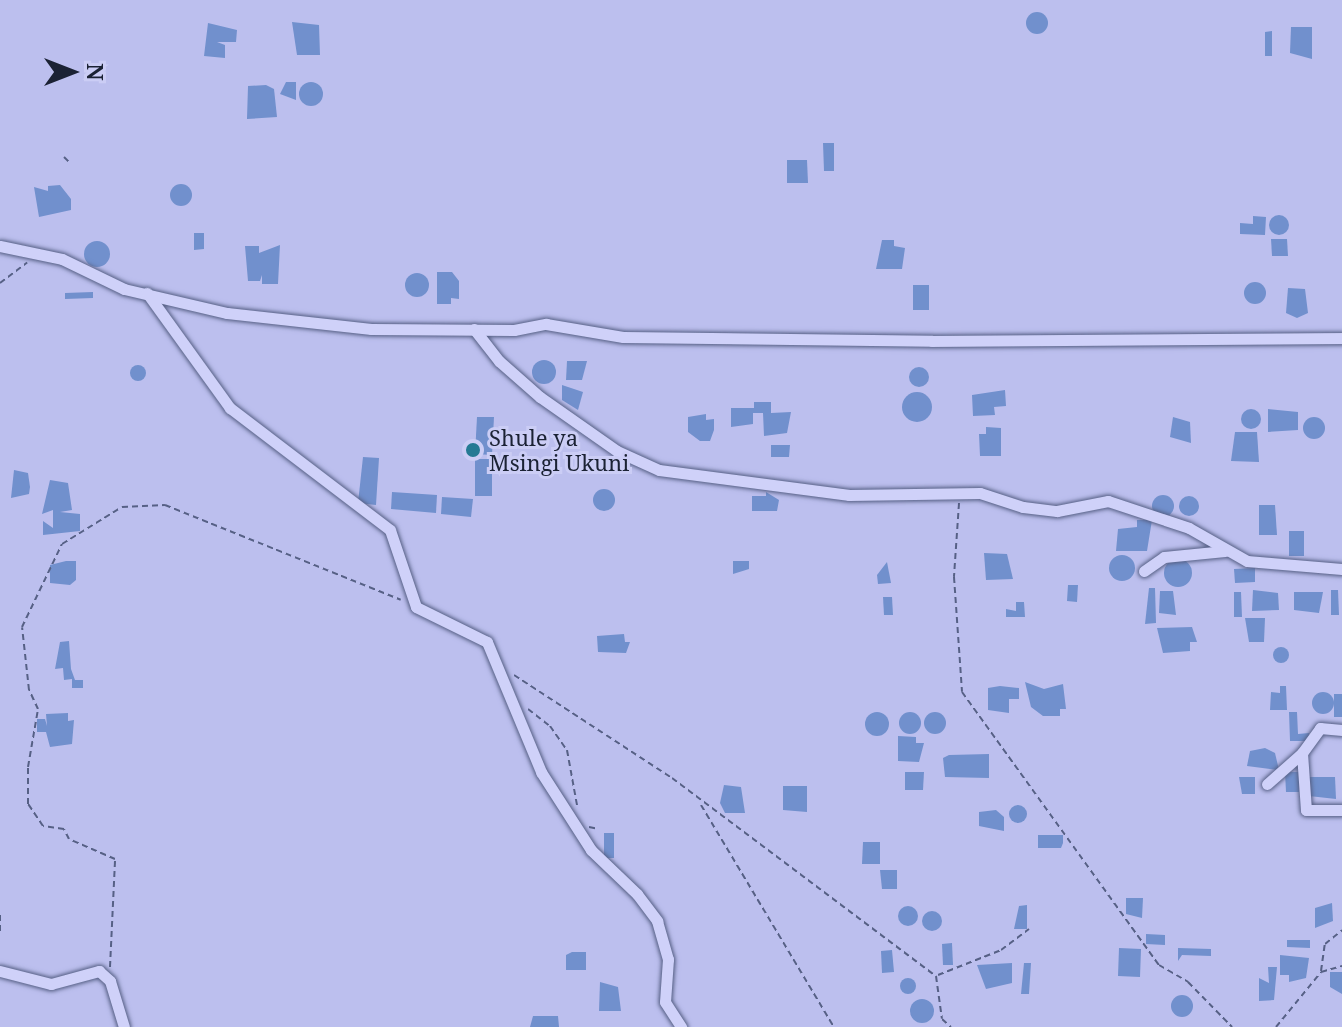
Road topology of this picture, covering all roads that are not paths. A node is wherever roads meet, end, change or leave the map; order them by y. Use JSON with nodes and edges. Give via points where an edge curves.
{"nodes":[{"id":1,"x":0,"y":246,"type":"edge"},
{"id":2,"x":147,"y":293,"type":"junction"},
{"id":3,"x":474,"y":329,"type":"junction"},
{"id":4,"x":1342,"y":338,"type":"edge"},
{"id":5,"x":1225,"y":551,"type":"junction"},
{"id":6,"x":1342,"y":569,"type":"edge"},
{"id":7,"x":1144,"y":571,"type":"dead end"},
{"id":8,"x":1342,"y":730,"type":"edge"},
{"id":9,"x":1302,"y":753,"type":"junction"},
{"id":10,"x":1267,"y":784,"type":"dead end"},
{"id":11,"x":1342,"y":810,"type":"edge"},
{"id":12,"x":0,"y":971,"type":"edge"},
{"id":13,"x":124,"y":1027,"type":"edge"},
{"id":14,"x":681,"y":1027,"type":"edge"}],
"edges":[{"from":1,"to":2,"type":"street","via":[[35,252],[124,289]]},
{"from":2,"to":3,"type":"street","via":[[277,321],[371,329]]},
{"from":2,"to":14,"type":"street","via":[[230,408],[390,530],[416,607],[479,636],[497,664],[536,763],[591,850],[657,921],[668,959],[665,1002]]},
{"from":3,"to":4,"type":"street","via":[[546,324],[623,337],[932,341]]},
{"from":3,"to":5,"type":"street","via":[[499,361],[540,397],[617,451],[659,470],[849,495],[958,493],[1057,511],[1095,500],[1119,503],[1189,528]]},
{"from":5,"to":6,"type":"street","via":[[1255,563]]},
{"from":5,"to":7,"type":"street","via":[[1164,557]]},
{"from":8,"to":9,"type":"street","via":[[1320,728]]},
{"from":9,"to":10,"type":"street"},
{"from":9,"to":11,"type":"street","via":[[1306,810]]},
{"from":12,"to":13,"type":"street","via":[[51,984],[96,970],[110,981]]}]}
